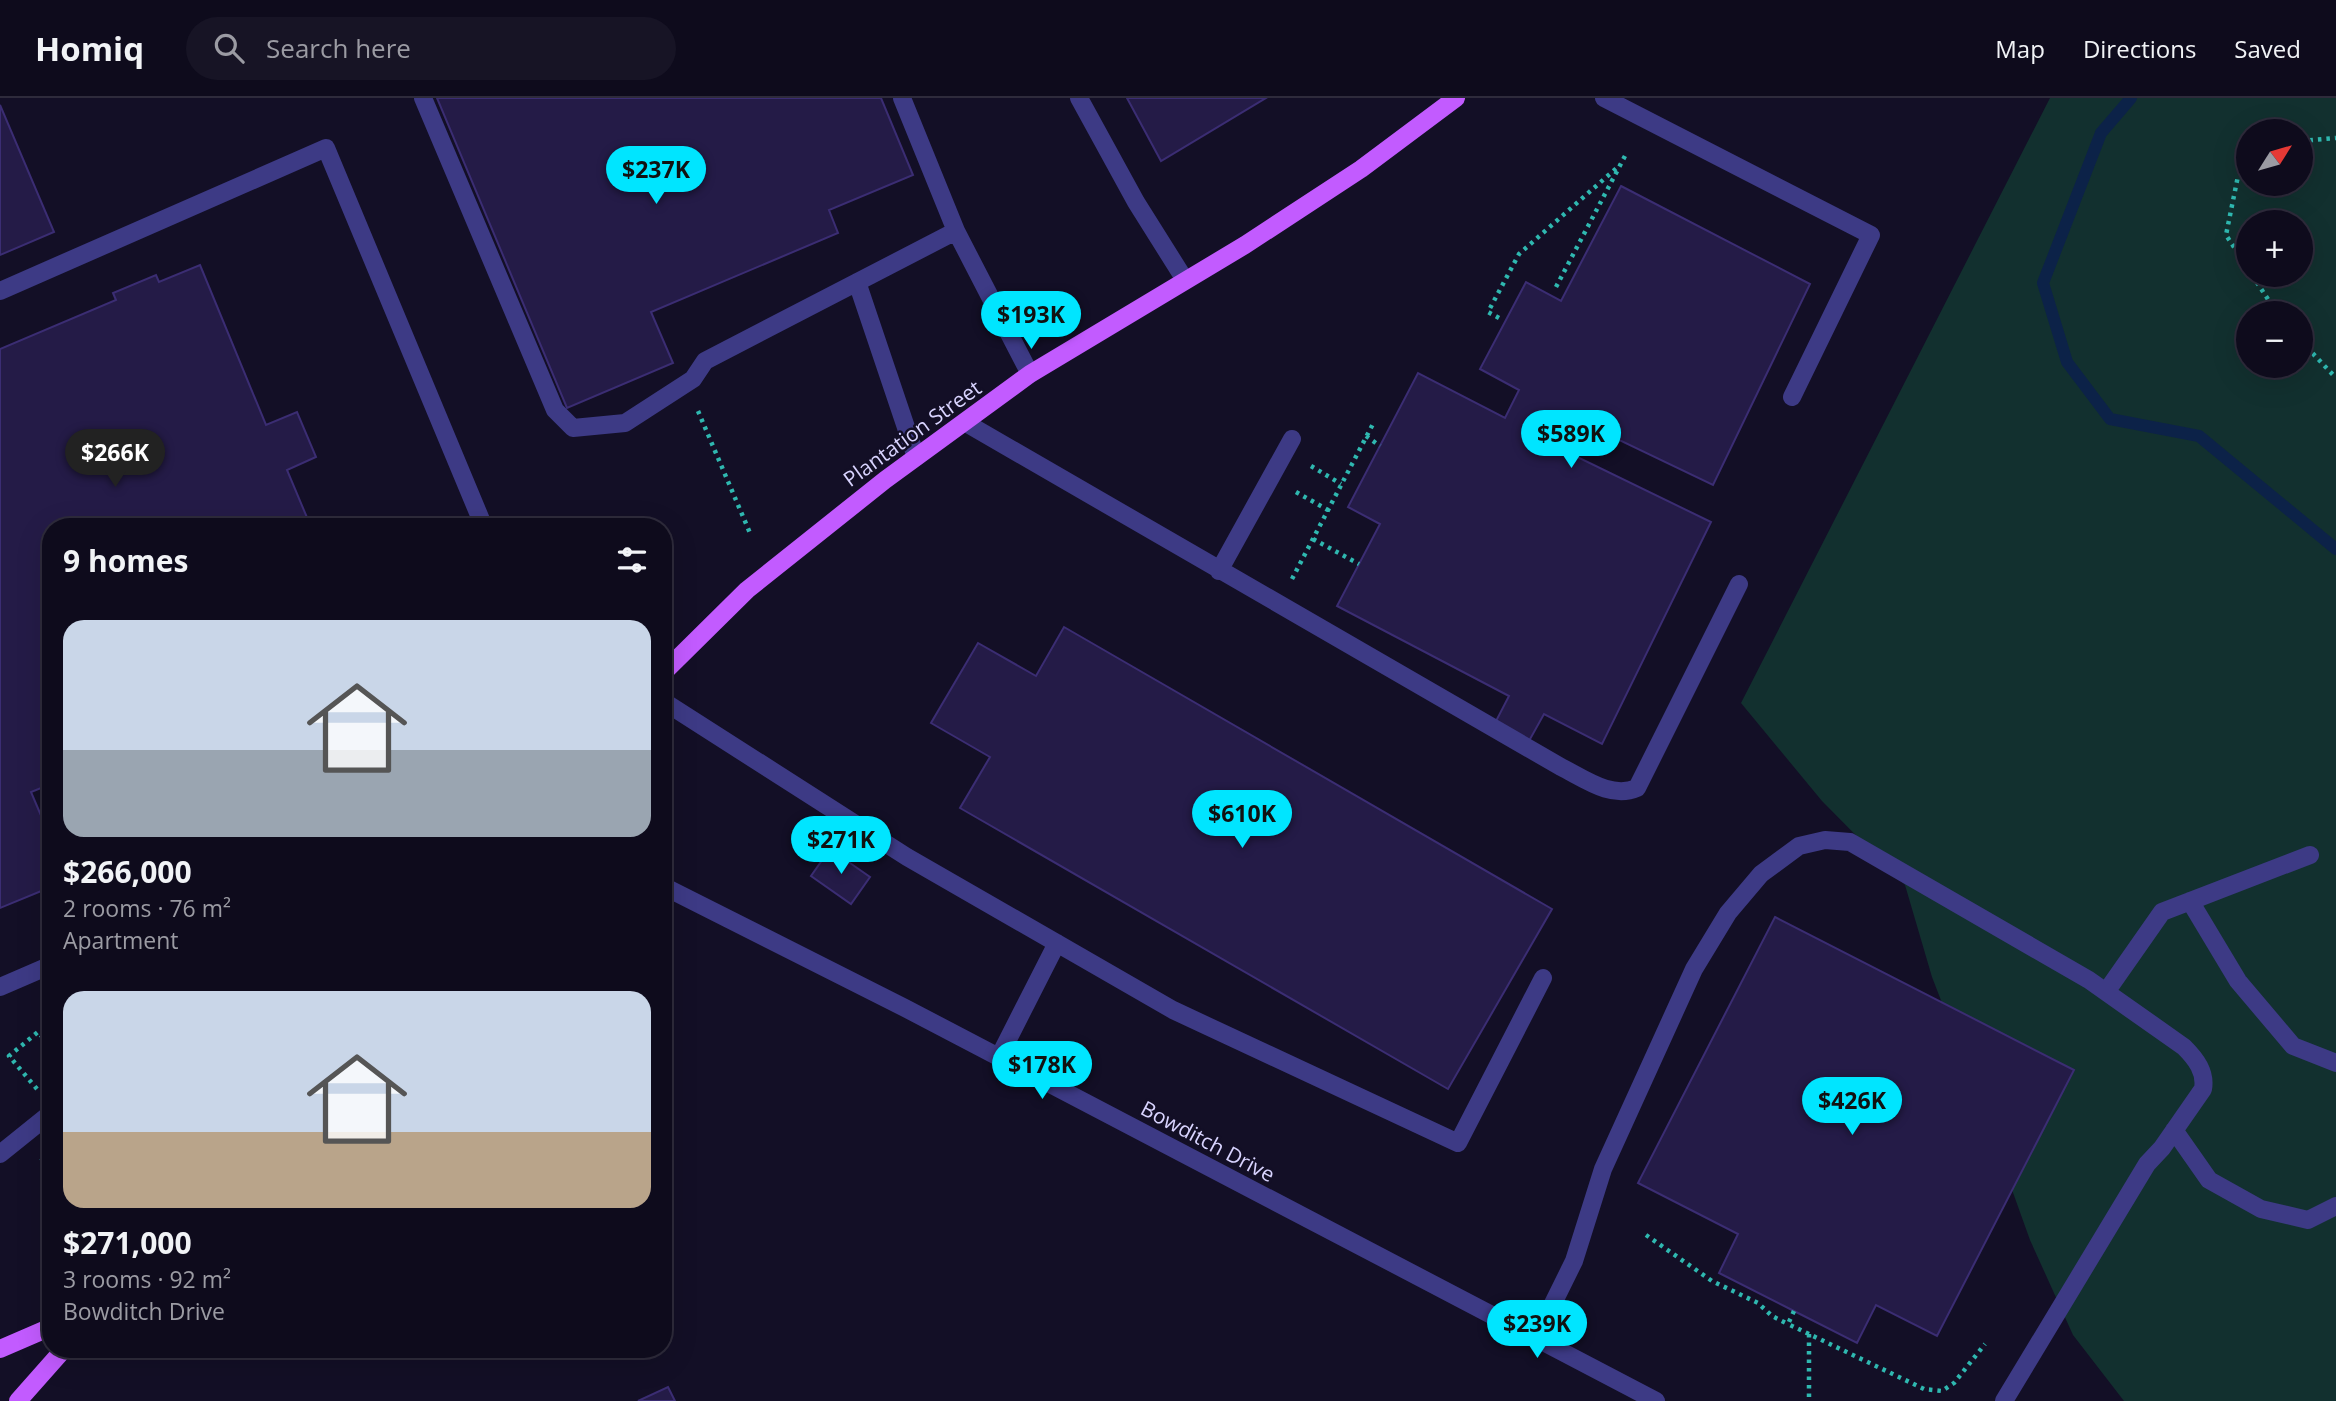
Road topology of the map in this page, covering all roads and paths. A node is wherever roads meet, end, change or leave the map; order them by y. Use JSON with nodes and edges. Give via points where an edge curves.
{"nodes":[{"id":1,"x":423,"y":98,"type":"edge"},
{"id":2,"x":902,"y":98,"type":"edge"},
{"id":3,"x":1079,"y":98,"type":"edge"},
{"id":4,"x":1456,"y":98,"type":"edge"},
{"id":5,"x":1604,"y":98,"type":"edge"},
{"id":6,"x":2336,"y":138,"type":"edge"},
{"id":7,"x":2314,"y":140,"type":"edge"},
{"id":8,"x":1625,"y":156,"type":"dead end"},
{"id":9,"x":1620,"y":165,"type":"junction"},
{"id":10,"x":2236,"y":186,"type":"edge"},
{"id":11,"x":956,"y":231,"type":"junction"},
{"id":12,"x":2236,"y":250,"type":"edge"},
{"id":13,"x":1185,"y":280,"type":"junction"},
{"id":14,"x":857,"y":282,"type":"junction"},
{"id":15,"x":1556,"y":287,"type":"dead end"},
{"id":16,"x":0,"y":291,"type":"edge"},
{"id":17,"x":1499,"y":318,"type":"dead end"},
{"id":18,"x":2313,"y":354,"type":"edge"},
{"id":19,"x":1030,"y":374,"type":"junction"},
{"id":20,"x":2336,"y":378,"type":"edge"},
{"id":21,"x":1792,"y":397,"type":"dead end"},
{"id":22,"x":695,"y":402,"type":"dead end"},
{"id":23,"x":1374,"y":422,"type":"dead end"},
{"id":24,"x":966,"y":423,"type":"junction"},
{"id":25,"x":1366,"y":436,"type":"junction"},
{"id":26,"x":1292,"y":439,"type":"dead end"},
{"id":27,"x":1380,"y":446,"type":"dead end"},
{"id":28,"x":916,"y":457,"type":"junction"},
{"id":29,"x":480,"y":518,"type":"edge"},
{"id":30,"x":750,"y":533,"type":"dead end"},
{"id":31,"x":1313,"y":539,"type":"junction"},
{"id":32,"x":1359,"y":564,"type":"dead end"},
{"id":33,"x":1219,"y":571,"type":"junction"},
{"id":34,"x":1739,"y":584,"type":"dead end"},
{"id":35,"x":1296,"y":588,"type":"dead end"},
{"id":36,"x":672,"y":664,"type":"edge"},
{"id":37,"x":672,"y":707,"type":"edge"},
{"id":38,"x":2310,"y":855,"type":"dead end"},
{"id":39,"x":672,"y":891,"type":"edge"},
{"id":40,"x":2190,"y":901,"type":"junction"},
{"id":41,"x":1057,"y":943,"type":"junction"},
{"id":42,"x":42,"y":969,"type":"edge"},
{"id":43,"x":1543,"y":978,"type":"dead end"},
{"id":44,"x":0,"y":987,"type":"edge"},
{"id":45,"x":2106,"y":992,"type":"junction"},
{"id":46,"x":42,"y":1037,"type":"edge"},
{"id":47,"x":999,"y":1057,"type":"junction"},
{"id":48,"x":2336,"y":1063,"type":"edge"},
{"id":49,"x":39,"y":1092,"type":"dead end"},
{"id":50,"x":42,"y":1120,"type":"edge"},
{"id":51,"x":2174,"y":1130,"type":"junction"},
{"id":52,"x":0,"y":1154,"type":"edge"},
{"id":53,"x":2336,"y":1206,"type":"edge"},
{"id":54,"x":1646,"y":1234,"type":"dead end"},
{"id":55,"x":1794,"y":1311,"type":"dead end"},
{"id":56,"x":1788,"y":1324,"type":"junction"},
{"id":57,"x":42,"y":1331,"type":"edge"},
{"id":58,"x":1809,"y":1335,"type":"junction"},
{"id":59,"x":1536,"y":1338,"type":"junction"},
{"id":60,"x":1985,"y":1344,"type":"dead end"},
{"id":61,"x":0,"y":1349,"type":"edge"},
{"id":62,"x":56,"y":1358,"type":"edge"},
{"id":63,"x":18,"y":1401,"type":"edge"},
{"id":64,"x":1656,"y":1401,"type":"edge"},
{"id":65,"x":1809,"y":1401,"type":"edge"},
{"id":66,"x":2004,"y":1401,"type":"edge"}],
"edges":[{"from":1,"to":14,"type":"street","via":[[555,411],[573,428],[625,423],[693,379],[705,361]]},
{"from":2,"to":11,"type":"street"},
{"from":3,"to":13,"type":"street"},
{"from":4,"to":13,"type":"main road","name":"Plantation Street","via":[[1361,169]]},
{"from":5,"to":21,"type":"street","via":[[1871,235]]},
{"from":6,"to":7,"type":"path"},
{"from":8,"to":9,"type":"path"},
{"from":9,"to":15,"type":"path"},
{"from":9,"to":17,"type":"path","via":[[1519,254],[1488,312]]},
{"from":10,"to":12,"type":"path","via":[[2226,235]]},
{"from":11,"to":14,"type":"street"},
{"from":11,"to":19,"type":"street"},
{"from":13,"to":19,"type":"main road","name":"Plantation Street"},
{"from":14,"to":28,"type":"street"},
{"from":16,"to":29,"type":"street","via":[[326,148]]},
{"from":18,"to":20,"type":"path"},
{"from":19,"to":24,"type":"main road","name":"Plantation Street"},
{"from":22,"to":30,"type":"path"},
{"from":23,"to":25,"type":"path"},
{"from":24,"to":28,"type":"main road","name":"Plantation Street"},
{"from":24,"to":33,"type":"street"},
{"from":25,"to":27,"type":"path"},
{"from":25,"to":31,"type":"path"},
{"from":26,"to":33,"type":"street"},
{"from":28,"to":36,"type":"main road","name":"Plantation Street","via":[[747,590]]},
{"from":31,"to":32,"type":"path"},
{"from":31,"to":35,"type":"path","via":[[1292,579]]},
{"from":33,"to":34,"type":"street","via":[[1561,767],[1612,792],[1625,793],[1637,788],[1658,751]]},
{"from":37,"to":41,"type":"street","via":[[906,857]]},
{"from":38,"to":40,"type":"street"},
{"from":39,"to":47,"type":"street","name":"Bowditch Drive"},
{"from":40,"to":45,"type":"street","via":[[2162,912]]},
{"from":40,"to":48,"type":"street","via":[[2238,981],[2293,1046]]},
{"from":41,"to":43,"type":"street","via":[[1173,1010],[1458,1143]]},
{"from":41,"to":47,"type":"street"},
{"from":42,"to":44,"type":"street"},
{"from":45,"to":51,"type":"street","via":[[2185,1047],[2200,1068],[2203,1089]]},
{"from":45,"to":59,"type":"street","via":[[1850,842],[1825,840],[1799,846],[1761,874],[1728,913],[1694,969],[1603,1169],[1573,1261]]},
{"from":46,"to":49,"type":"path","via":[[38,1032],[9,1056]]},
{"from":47,"to":59,"type":"street","name":"Bowditch Drive"},
{"from":50,"to":52,"type":"street"},
{"from":51,"to":53,"type":"street","via":[[2209,1180],[2261,1209],[2308,1220]]},
{"from":51,"to":66,"type":"street","via":[[2147,1164]]},
{"from":54,"to":56,"type":"path","via":[[1712,1281],[1758,1303]]},
{"from":55,"to":56,"type":"path"},
{"from":56,"to":58,"type":"path"},
{"from":57,"to":61,"type":"main road"},
{"from":58,"to":60,"type":"path","via":[[1906,1382],[1942,1391]]},
{"from":58,"to":65,"type":"path"},
{"from":59,"to":64,"type":"street","name":"Bowditch Drive"},
{"from":62,"to":63,"type":"main road"}]}
